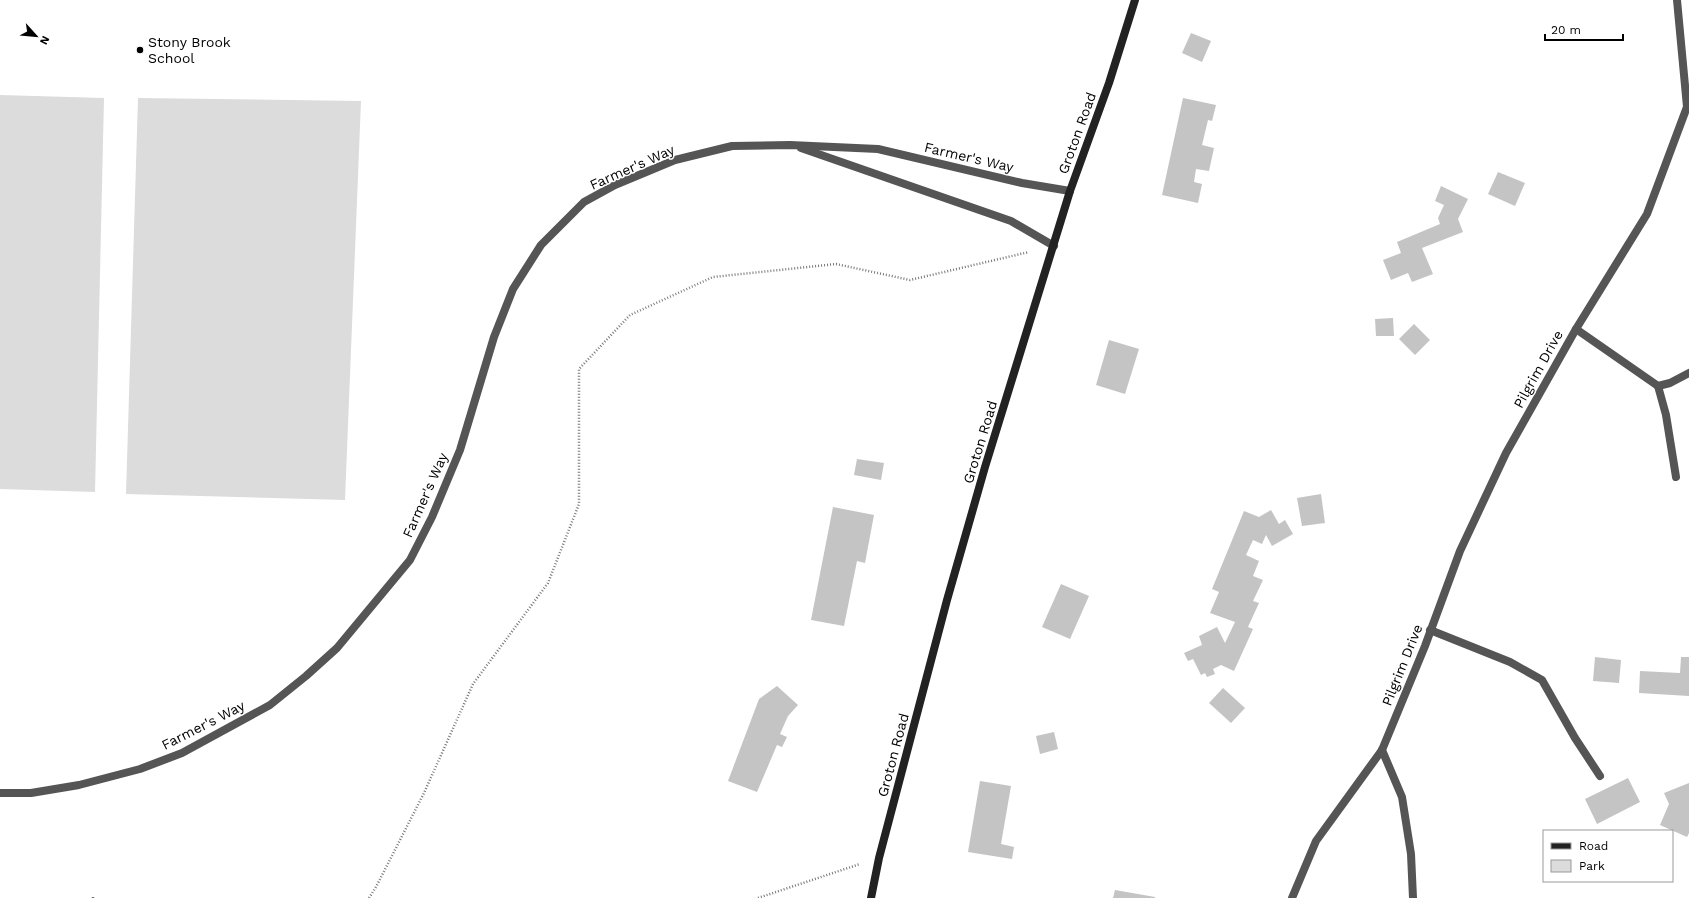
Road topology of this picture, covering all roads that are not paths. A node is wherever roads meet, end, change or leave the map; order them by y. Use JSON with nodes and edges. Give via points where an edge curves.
{"nodes":[{"id":1,"x":1135,"y":0,"type":"edge"},
{"id":2,"x":1677,"y":0,"type":"edge"},
{"id":3,"x":790,"y":145,"type":"junction"},
{"id":4,"x":1070,"y":191,"type":"junction"},
{"id":5,"x":1054,"y":246,"type":"junction"},
{"id":6,"x":1576,"y":329,"type":"junction"},
{"id":7,"x":1689,"y":373,"type":"edge"},
{"id":8,"x":1658,"y":386,"type":"junction"},
{"id":9,"x":1676,"y":477,"type":"dead end"},
{"id":10,"x":1430,"y":630,"type":"junction"},
{"id":11,"x":1382,"y":750,"type":"junction"},
{"id":12,"x":1600,"y":776,"type":"dead end"},
{"id":13,"x":0,"y":793,"type":"edge"},
{"id":14,"x":870,"y":898,"type":"edge"},
{"id":15,"x":1292,"y":898,"type":"edge"},
{"id":16,"x":1413,"y":898,"type":"edge"}],
"edges":[{"from":1,"to":4,"type":"main road","name":"Groton Road","via":[[1109,83]]},
{"from":2,"to":6,"type":"street","name":"Pilgrim Drive","via":[[1687,107],[1646,214]]},
{"from":3,"to":4,"type":"street","name":"Farmer's Way","via":[[878,149],[1022,183]]},
{"from":3,"to":5,"type":"street","name":"Farmer's Way","via":[[1011,221]]},
{"from":3,"to":13,"type":"street","name":"Farmer's Way","via":[[732,146],[675,160],[584,202],[541,245],[513,289],[494,337],[460,450],[432,517],[410,560],[337,648],[306,676],[270,705],[182,753],[140,769],[79,784],[31,793]]},
{"from":4,"to":5,"type":"main road","name":"Groton Road"},
{"from":5,"to":14,"type":"main road","name":"Groton Road","via":[[956,570]]},
{"from":6,"to":8,"type":"street"},
{"from":6,"to":10,"type":"street","name":"Pilgrim Drive","via":[[1506,453],[1460,551]]},
{"from":7,"to":8,"type":"street"},
{"from":8,"to":9,"type":"street"},
{"from":10,"to":11,"type":"street","name":"Pilgrim Drive"},
{"from":10,"to":12,"type":"street","via":[[1510,662],[1542,680]]},
{"from":11,"to":15,"type":"street","name":"Pilgrim Drive","via":[[1316,841]]},
{"from":11,"to":16,"type":"street","via":[[1402,797],[1411,854]]}]}
